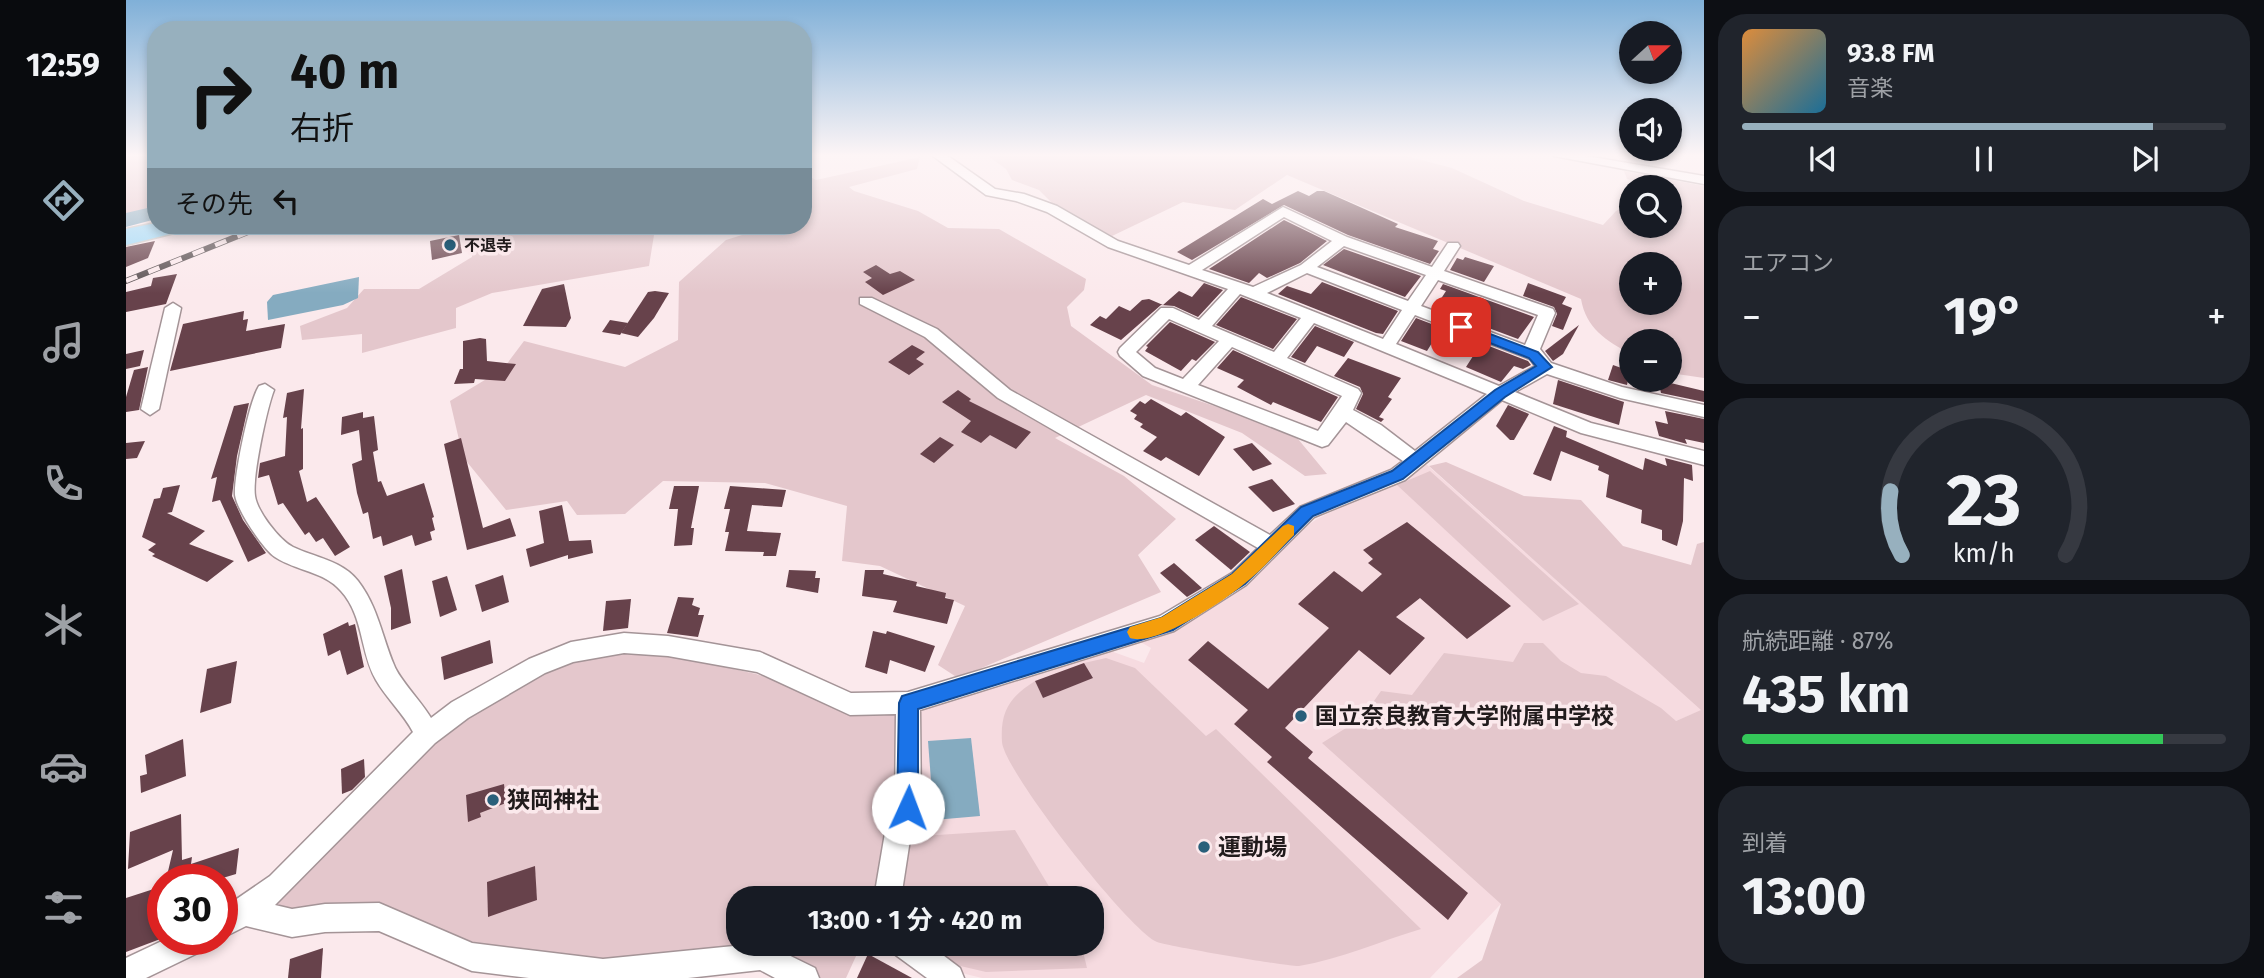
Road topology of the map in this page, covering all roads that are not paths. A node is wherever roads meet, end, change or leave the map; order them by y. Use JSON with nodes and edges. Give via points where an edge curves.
{"nodes":[{"id":1,"x":1032,"y":202,"type":"edge"},
{"id":2,"x":147,"y":222,"type":"edge"},
{"id":3,"x":126,"y":227,"type":"edge"},
{"id":4,"x":147,"y":232,"type":"edge"},
{"id":5,"x":126,"y":237,"type":"edge"},
{"id":6,"x":1342,"y":240,"type":"junction"},
{"id":7,"x":1453,"y":246,"type":"dead end"},
{"id":8,"x":1306,"y":268,"type":"junction"},
{"id":9,"x":1190,"y":271,"type":"junction"},
{"id":10,"x":1435,"y":273,"type":"junction"},
{"id":11,"x":1237,"y":288,"type":"junction"},
{"id":12,"x":1255,"y":293,"type":"junction"},
{"id":13,"x":866,"y":301,"type":"dead end"},
{"id":14,"x":173,"y":308,"type":"dead end"},
{"id":15,"x":1412,"y":309,"type":"junction"},
{"id":16,"x":1311,"y":316,"type":"junction"},
{"id":17,"x":1202,"y":327,"type":"junction"},
{"id":18,"x":1230,"y":339,"type":"junction"},
{"id":19,"x":1386,"y":347,"type":"junction"},
{"id":20,"x":1277,"y":360,"type":"junction"},
{"id":21,"x":1539,"y":361,"type":"junction"},
{"id":22,"x":1186,"y":387,"type":"junction"},
{"id":23,"x":265,"y":390,"type":"dead end"},
{"id":24,"x":1500,"y":393,"type":"junction"},
{"id":25,"x":150,"y":409,"type":"dead end"},
{"id":26,"x":1704,"y":411,"type":"edge"},
{"id":27,"x":1343,"y":412,"type":"junction"},
{"id":28,"x":1704,"y":458,"type":"edge"},
{"id":29,"x":1418,"y":462,"type":"junction"},
{"id":30,"x":1272,"y":546,"type":"junction"},
{"id":31,"x":908,"y":703,"type":"junction"},
{"id":32,"x":427,"y":735,"type":"junction"},
{"id":33,"x":889,"y":886,"type":"edge"},
{"id":34,"x":238,"y":914,"type":"edge"},
{"id":35,"x":238,"y":918,"type":"edge"},
{"id":36,"x":163,"y":955,"type":"edge"},
{"id":37,"x":920,"y":956,"type":"edge"},
{"id":38,"x":126,"y":973,"type":"edge"},
{"id":39,"x":805,"y":978,"type":"edge"},
{"id":40,"x":950,"y":978,"type":"edge"}],
"edges":[{"from":1,"to":9,"type":"street","via":[[1113,244]]},
{"from":2,"to":3,"type":"highway"},
{"from":4,"to":5,"type":"highway"},
{"from":6,"to":8,"type":"street"},
{"from":6,"to":9,"type":"street","via":[[1283,211]]},
{"from":6,"to":10,"type":"street"},
{"from":7,"to":10,"type":"street"},
{"from":8,"to":12,"type":"street"},
{"from":8,"to":15,"type":"street"},
{"from":9,"to":11,"type":"street"},
{"from":10,"to":15,"type":"street"},
{"from":10,"to":21,"type":"street","via":[[1547,313],[1531,350]]},
{"from":11,"to":12,"type":"street"},
{"from":11,"to":17,"type":"street"},
{"from":12,"to":16,"type":"street"},
{"from":13,"to":30,"type":"street","via":[[931,333],[1004,394]]},
{"from":14,"to":25,"type":"street"},
{"from":15,"to":19,"type":"street"},
{"from":15,"to":21,"type":"street"},
{"from":16,"to":19,"type":"street"},
{"from":16,"to":20,"type":"street"},
{"from":17,"to":18,"type":"street"},
{"from":17,"to":22,"type":"street","via":[[1167,312],[1126,352],[1149,372]]},
{"from":18,"to":20,"type":"street"},
{"from":18,"to":22,"type":"street"},
{"from":19,"to":24,"type":"street"},
{"from":20,"to":27,"type":"street","via":[[1352,393]]},
{"from":21,"to":24,"type":"street"},
{"from":21,"to":26,"type":"street","via":[[1620,392]]},
{"from":22,"to":27,"type":"street","via":[[1322,440]]},
{"from":23,"to":32,"type":"street","via":[[257,411],[245,496],[259,524],[282,551],[335,573],[350,586],[367,615],[385,674],[411,705]]},
{"from":24,"to":28,"type":"street","via":[[1587,428]]},
{"from":24,"to":29,"type":"street"},
{"from":27,"to":29,"type":"street"},
{"from":29,"to":30,"type":"street","via":[[1398,475],[1307,512]]},
{"from":30,"to":31,"type":"street","via":[[1238,579],[1166,624]]},
{"from":31,"to":32,"type":"street","via":[[849,704],[760,662],[624,643],[571,652],[537,666],[460,710]]},
{"from":31,"to":33,"type":"street","via":[[908,808],[898,833]]},
{"from":32,"to":34,"type":"street","via":[[279,885]]},
{"from":35,"to":39,"type":"street","via":[[292,923],[379,917],[472,957],[603,973],[761,956]]},
{"from":36,"to":38,"type":"street"},
{"from":37,"to":40,"type":"street"}]}
